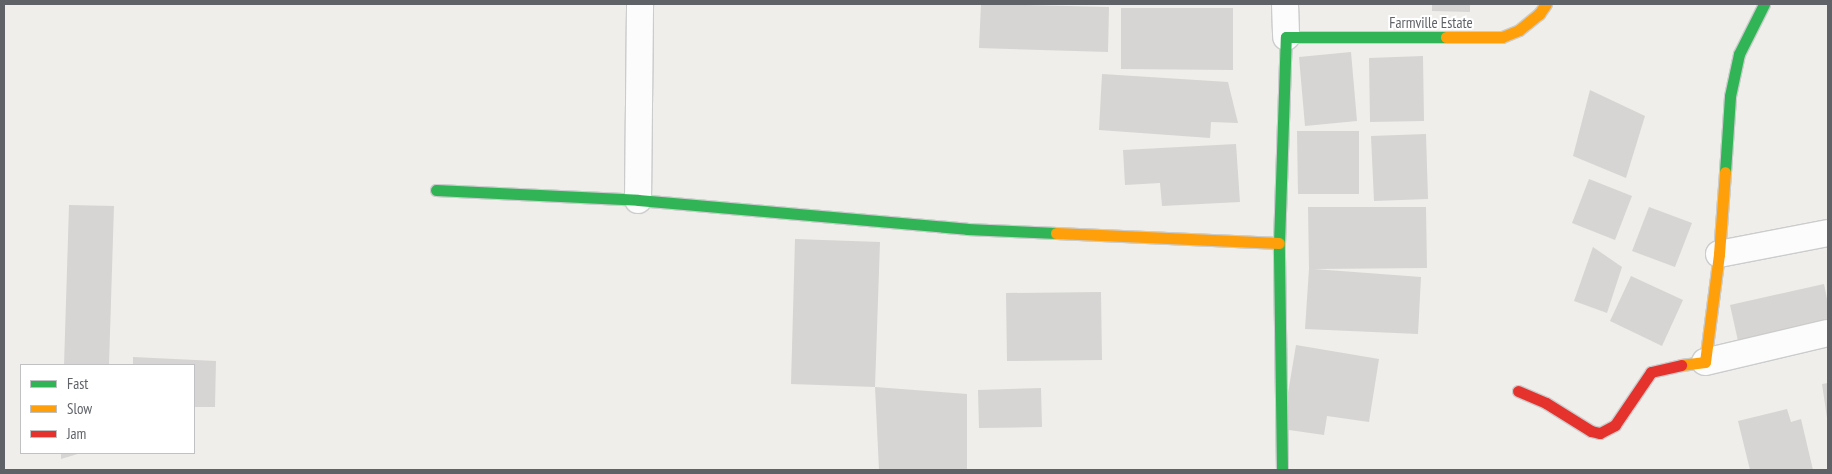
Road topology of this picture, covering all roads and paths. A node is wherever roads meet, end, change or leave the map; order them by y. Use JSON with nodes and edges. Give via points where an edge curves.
{"nodes":[{"id":1,"x":640,"y":4,"type":"edge"},
{"id":2,"x":1285,"y":4,"type":"edge"},
{"id":3,"x":1546,"y":4,"type":"edge"},
{"id":4,"x":1764,"y":4,"type":"edge"},
{"id":5,"x":1295,"y":37,"type":"junction"},
{"id":6,"x":436,"y":190,"type":"dead end"},
{"id":7,"x":638,"y":200,"type":"junction"},
{"id":8,"x":1828,"y":233,"type":"edge"},
{"id":9,"x":1279,"y":243,"type":"junction"},
{"id":10,"x":1719,"y":254,"type":"junction"},
{"id":11,"x":1828,"y":333,"type":"edge"},
{"id":12,"x":1705,"y":362,"type":"junction"},
{"id":13,"x":1518,"y":391,"type":"dead end"},
{"id":14,"x":1282,"y":470,"type":"edge"}],
"edges":[{"from":1,"to":7,"type":"street"},
{"from":2,"to":5,"type":"street"},
{"from":3,"to":5,"type":"street","name":"Farmville Estate","via":[[1519,30],[1502,37]]},
{"from":4,"to":10,"type":"street","via":[[1739,54],[1730,96]]},
{"from":5,"to":9,"type":"street"},
{"from":6,"to":7,"type":"street"},
{"from":7,"to":9,"type":"street","via":[[967,229]]},
{"from":8,"to":10,"type":"street"},
{"from":9,"to":14,"type":"street"},
{"from":10,"to":12,"type":"street"},
{"from":11,"to":12,"type":"street"},
{"from":12,"to":13,"type":"street","via":[[1651,372],[1615,424],[1600,433]]}]}
